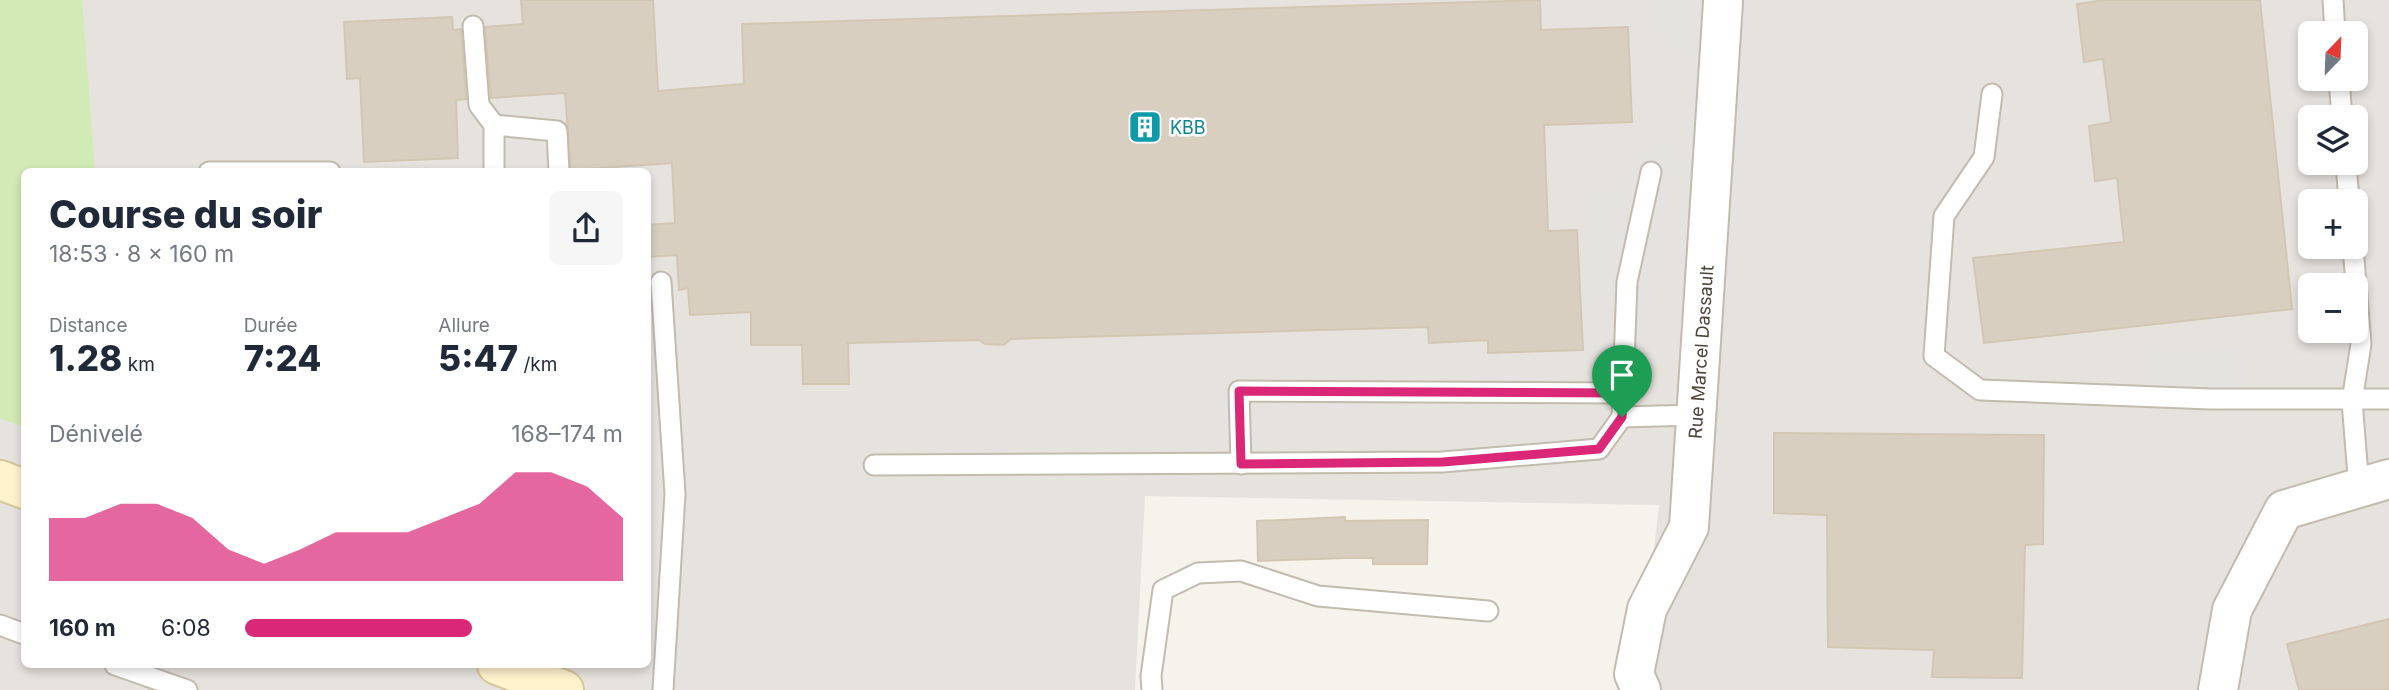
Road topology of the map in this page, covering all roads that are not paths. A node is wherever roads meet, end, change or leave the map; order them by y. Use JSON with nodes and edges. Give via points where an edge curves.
{"nodes":[{"id":1,"x":2333,"y":0,"type":"edge"},
{"id":2,"x":1723,"y":2,"type":"dead end"},
{"id":3,"x":2334,"y":21,"type":"edge"},
{"id":4,"x":473,"y":26,"type":"dead end"},
{"id":5,"x":1992,"y":94,"type":"dead end"},
{"id":6,"x":494,"y":125,"type":"junction"},
{"id":7,"x":495,"y":168,"type":"edge"},
{"id":8,"x":559,"y":168,"type":"edge"},
{"id":9,"x":1651,"y":172,"type":"dead end"},
{"id":10,"x":2354,"y":259,"type":"edge"},
{"id":11,"x":661,"y":282,"type":"dead end"},
{"id":12,"x":1623,"y":393,"type":"junction"},
{"id":13,"x":2389,"y":399,"type":"edge"},
{"id":14,"x":2352,"y":401,"type":"junction"},
{"id":15,"x":1697,"y":415,"type":"junction"},
{"id":16,"x":1622,"y":417,"type":"junction"},
{"id":17,"x":1241,"y":464,"type":"junction"},
{"id":18,"x":874,"y":465,"type":"dead end"},
{"id":19,"x":0,"y":480,"type":"edge"},
{"id":20,"x":2374,"y":484,"type":"edge"},
{"id":21,"x":21,"y":488,"type":"edge"},
{"id":22,"x":1488,"y":611,"type":"dead end"},
{"id":23,"x":0,"y":625,"type":"edge"},
{"id":24,"x":21,"y":633,"type":"edge"},
{"id":25,"x":124,"y":668,"type":"edge"},
{"id":26,"x":505,"y":668,"type":"edge"},
{"id":27,"x":187,"y":690,"type":"edge"},
{"id":28,"x":564,"y":690,"type":"edge"},
{"id":29,"x":663,"y":690,"type":"edge"},
{"id":30,"x":1152,"y":690,"type":"edge"},
{"id":31,"x":1642,"y":690,"type":"edge"},
{"id":32,"x":2218,"y":690,"type":"edge"}],
"edges":[{"from":1,"to":3,"type":"lane"},
{"from":2,"to":15,"type":"street","name":"Rue Marcel Dassault"},
{"from":4,"to":6,"type":"lane","via":[[479,105]]},
{"from":5,"to":14,"type":"lane","via":[[1984,157],[1944,216],[1934,356],[1980,390]]},
{"from":6,"to":7,"type":"lane"},
{"from":6,"to":8,"type":"lane","via":[[556,131]]},
{"from":9,"to":12,"type":"lane","via":[[1627,282]]},
{"from":10,"to":14,"type":"lane","via":[[2361,344]]},
{"from":11,"to":29,"type":"lane","via":[[675,494]]},
{"from":12,"to":16,"type":"lane"},
{"from":12,"to":17,"type":"lane","via":[[1239,391]]},
{"from":13,"to":14,"type":"lane"},
{"from":14,"to":20,"type":"lane"},
{"from":15,"to":16,"type":"lane"},
{"from":15,"to":31,"type":"street","name":"Rue Marcel Dassault","via":[[1689,527],[1647,608],[1634,674]]},
{"from":16,"to":17,"type":"lane","via":[[1599,449],[1443,462]]},
{"from":17,"to":18,"type":"lane"},
{"from":19,"to":21,"type":"main road"},
{"from":20,"to":32,"type":"street","via":[[2284,510],[2232,610]]},
{"from":22,"to":30,"type":"lane","via":[[1318,596],[1241,571],[1198,573],[1163,590]]},
{"from":23,"to":24,"type":"lane"},
{"from":25,"to":27,"type":"lane"},
{"from":26,"to":28,"type":"main road"}]}
